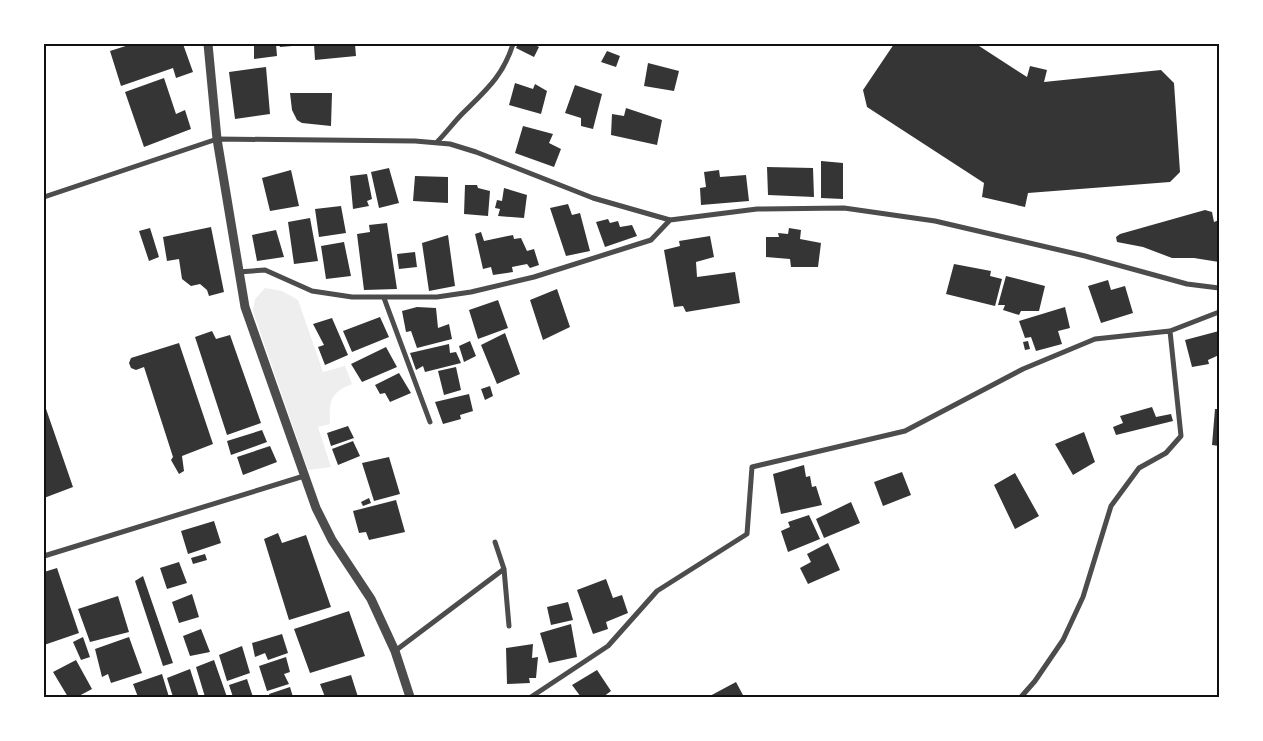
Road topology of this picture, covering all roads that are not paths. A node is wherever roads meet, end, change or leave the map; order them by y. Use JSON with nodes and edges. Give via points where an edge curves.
{"nodes":[{"id":1,"x":208,"y":44,"type":"edge"},
{"id":2,"x":513,"y":44,"type":"edge"},
{"id":3,"x":217,"y":139,"type":"junction"},
{"id":4,"x":437,"y":142,"type":"junction"},
{"id":5,"x":44,"y":197,"type":"edge"},
{"id":6,"x":670,"y":220,"type":"junction"},
{"id":7,"x":238,"y":272,"type":"junction"},
{"id":8,"x":1219,"y":288,"type":"edge"},
{"id":9,"x":384,"y":298,"type":"junction"},
{"id":10,"x":1219,"y":312,"type":"edge"},
{"id":11,"x":1170,"y":331,"type":"junction"},
{"id":12,"x":430,"y":422,"type":"dead end"},
{"id":13,"x":304,"y":476,"type":"junction"},
{"id":14,"x":495,"y":542,"type":"dead end"},
{"id":15,"x":44,"y":556,"type":"edge"},
{"id":16,"x":504,"y":569,"type":"junction"},
{"id":17,"x":509,"y":626,"type":"dead end"},
{"id":18,"x":395,"y":652,"type":"junction"},
{"id":19,"x":410,"y":697,"type":"edge"},
{"id":20,"x":531,"y":697,"type":"edge"},
{"id":21,"x":1021,"y":697,"type":"edge"}],
"edges":[{"from":1,"to":3,"type":"street"},
{"from":2,"to":4,"type":"street","via":[[490,88]]},
{"from":3,"to":4,"type":"street"},
{"from":3,"to":5,"type":"street"},
{"from":3,"to":7,"type":"street"},
{"from":4,"to":6,"type":"street","via":[[476,152],[593,198]]},
{"from":6,"to":8,"type":"street","via":[[757,209],[844,208],[936,221],[1187,284]]},
{"from":6,"to":9,"type":"street","via":[[651,240],[534,277],[437,297]]},
{"from":7,"to":9,"type":"street","via":[[265,270],[312,291]]},
{"from":7,"to":13,"type":"street","via":[[245,307]]},
{"from":9,"to":12,"type":"street"},
{"from":10,"to":11,"type":"street"},
{"from":11,"to":20,"type":"street","via":[[1095,339],[1023,369],[905,431],[752,467],[747,534],[657,591],[608,646]]},
{"from":11,"to":21,"type":"street","via":[[1181,436],[1166,453],[1139,468],[1111,506],[1083,596],[1063,640]]},
{"from":13,"to":15,"type":"street"},
{"from":13,"to":18,"type":"street","via":[[332,540],[371,599]]},
{"from":14,"to":16,"type":"street"},
{"from":16,"to":17,"type":"street"},
{"from":16,"to":18,"type":"street"},
{"from":18,"to":19,"type":"street"}]}
